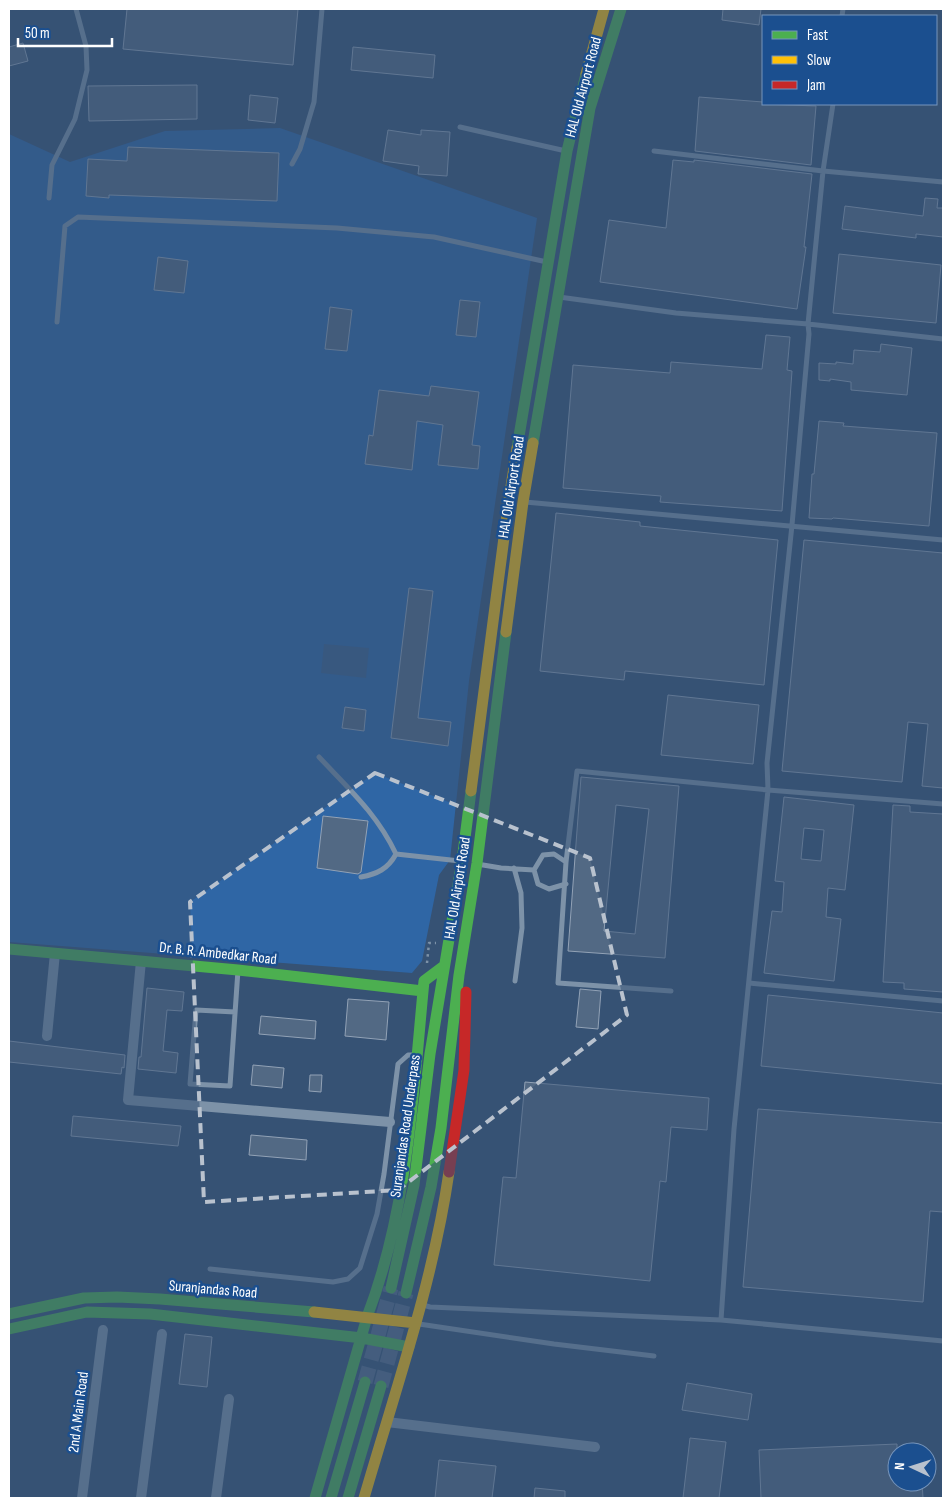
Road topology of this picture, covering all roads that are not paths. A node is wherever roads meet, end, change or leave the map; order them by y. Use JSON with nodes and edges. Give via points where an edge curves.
{"nodes":[{"id":1,"x":76,"y":9,"type":"edge"},
{"id":2,"x":322,"y":9,"type":"edge"},
{"id":3,"x":604,"y":9,"type":"edge"},
{"id":4,"x":621,"y":9,"type":"edge"},
{"id":5,"x":833,"y":105,"type":"edge"},
{"id":6,"x":460,"y":127,"type":"dead end"},
{"id":7,"x":567,"y":151,"type":"junction"},
{"id":8,"x":654,"y":151,"type":"dead end"},
{"id":9,"x":292,"y":164,"type":"dead end"},
{"id":10,"x":823,"y":171,"type":"junction"},
{"id":11,"x":943,"y":182,"type":"edge"},
{"id":12,"x":50,"y":198,"type":"dead end"},
{"id":13,"x":548,"y":262,"type":"junction"},
{"id":14,"x":556,"y":296,"type":"junction"},
{"id":15,"x":56,"y":322,"type":"dead end"},
{"id":16,"x":808,"y":324,"type":"junction"},
{"id":17,"x":943,"y":339,"type":"edge"},
{"id":18,"x":523,"y":502,"type":"junction"},
{"id":19,"x":792,"y":525,"type":"junction"},
{"id":20,"x":943,"y":540,"type":"edge"},
{"id":21,"x":319,"y":757,"type":"dead end"},
{"id":22,"x":768,"y":790,"type":"junction"},
{"id":23,"x":943,"y":804,"type":"edge"},
{"id":24,"x":396,"y":854,"type":"junction"},
{"id":25,"x":462,"y":861,"type":"junction"},
{"id":26,"x":566,"y":862,"type":"junction"},
{"id":27,"x":477,"y":864,"type":"junction"},
{"id":28,"x":514,"y":868,"type":"junction"},
{"id":29,"x":534,"y":870,"type":"junction"},
{"id":30,"x":361,"y":878,"type":"dead end"},
{"id":31,"x":566,"y":884,"type":"junction"},
{"id":32,"x":9,"y":949,"type":"edge"},
{"id":33,"x":55,"y":953,"type":"junction"},
{"id":34,"x":141,"y":960,"type":"junction"},
{"id":35,"x":444,"y":966,"type":"junction"},
{"id":36,"x":238,"y":970,"type":"junction"},
{"id":37,"x":459,"y":975,"type":"junction"},
{"id":38,"x":516,"y":981,"type":"dead end"},
{"id":39,"x":749,"y":982,"type":"junction"},
{"id":40,"x":423,"y":991,"type":"junction"},
{"id":41,"x":671,"y":991,"type":"dead end"},
{"id":42,"x":943,"y":1001,"type":"edge"},
{"id":43,"x":235,"y":1012,"type":"junction"},
{"id":44,"x":47,"y":1036,"type":"dead end"},
{"id":45,"x":418,"y":1054,"type":"junction"},
{"id":46,"x":390,"y":1122,"type":"junction"},
{"id":47,"x":210,"y":1269,"type":"dead end"},
{"id":48,"x":391,"y":1288,"type":"tunnel mouth"},
{"id":49,"x":406,"y":1293,"type":"tunnel mouth"},
{"id":50,"x":421,"y":1304,"type":"junction"},
{"id":51,"x":9,"y":1314,"type":"edge"},
{"id":52,"x":367,"y":1317,"type":"junction"},
{"id":53,"x":721,"y":1320,"type":"junction"},
{"id":54,"x":416,"y":1324,"type":"junction"},
{"id":55,"x":9,"y":1329,"type":"edge"},
{"id":56,"x":103,"y":1330,"type":"dead end"},
{"id":57,"x":162,"y":1334,"type":"dead end"},
{"id":58,"x":362,"y":1338,"type":"junction"},
{"id":59,"x":943,"y":1341,"type":"edge"},
{"id":60,"x":409,"y":1347,"type":"junction"},
{"id":61,"x":654,"y":1356,"type":"dead end"},
{"id":62,"x":365,"y":1382,"type":"tunnel mouth"},
{"id":63,"x":381,"y":1386,"type":"tunnel mouth"},
{"id":64,"x":229,"y":1399,"type":"dead end"},
{"id":65,"x":386,"y":1422,"type":"junction"},
{"id":66,"x":595,"y":1447,"type":"dead end"},
{"id":67,"x":82,"y":1498,"type":"edge"},
{"id":68,"x":141,"y":1498,"type":"edge"},
{"id":69,"x":216,"y":1498,"type":"edge"},
{"id":70,"x":315,"y":1498,"type":"edge"},
{"id":71,"x":331,"y":1498,"type":"edge"},
{"id":72,"x":348,"y":1498,"type":"edge"},
{"id":73,"x":364,"y":1498,"type":"edge"}],
"edges":[{"from":1,"to":12,"type":"lane","via":[[86,46],[87,70],[76,119],[52,165]]},
{"from":2,"to":9,"type":"lane","via":[[314,102]]},
{"from":3,"to":7,"type":"main road","name":"HAL Old Airport Road"},
{"from":4,"to":14,"type":"main road","name":"HAL Old Airport Road","via":[[590,108]]},
{"from":5,"to":10,"type":"lane"},
{"from":6,"to":7,"type":"lane"},
{"from":7,"to":13,"type":"main road","name":"HAL Old Airport Road"},
{"from":8,"to":10,"type":"lane"},
{"from":10,"to":11,"type":"lane"},
{"from":10,"to":16,"type":"lane"},
{"from":13,"to":15,"type":"lane","via":[[434,238],[337,228],[78,217],[65,226]]},
{"from":13,"to":25,"type":"main road","name":"HAL Old Airport Road","via":[[509,499]]},
{"from":14,"to":16,"type":"lane","via":[[676,313]]},
{"from":14,"to":18,"type":"main road","name":"HAL Old Airport Road"},
{"from":16,"to":17,"type":"lane"},
{"from":16,"to":19,"type":"lane"},
{"from":18,"to":19,"type":"lane"},
{"from":18,"to":27,"type":"main road","name":"HAL Old Airport Road"},
{"from":19,"to":20,"type":"lane"},
{"from":19,"to":22,"type":"lane","via":[[767,763]]},
{"from":21,"to":24,"type":"lane","via":[[369,809]]},
{"from":22,"to":23,"type":"lane"},
{"from":22,"to":26,"type":"lane","via":[[577,771]]},
{"from":22,"to":39,"type":"lane"},
{"from":24,"to":25,"type":"lane"},
{"from":24,"to":30,"type":"lane","via":[[391,864],[376,875]]},
{"from":25,"to":35,"type":"main road","name":"HAL Old Airport Road"},
{"from":26,"to":29,"type":"lane","via":[[554,854],[543,856]]},
{"from":26,"to":31,"type":"lane"},
{"from":27,"to":28,"type":"lane"},
{"from":27,"to":37,"type":"main road","name":"HAL Old Airport Road"},
{"from":28,"to":29,"type":"lane"},
{"from":28,"to":38,"type":"lane","via":[[521,893],[522,928]]},
{"from":29,"to":31,"type":"lane","via":[[538,884],[550,889]]},
{"from":31,"to":41,"type":"lane","via":[[558,983]]},
{"from":32,"to":33,"type":"main road","name":"Dr. B. R. Ambedkar Road"},
{"from":33,"to":34,"type":"main road","name":"Dr. B. R. Ambedkar Road"},
{"from":33,"to":44,"type":"street"},
{"from":34,"to":36,"type":"main road","name":"Dr. B. R. Ambedkar Road"},
{"from":34,"to":46,"type":"street","via":[[128,1100]]},
{"from":35,"to":40,"type":"main road","via":[[424,981]]},
{"from":35,"to":48,"type":"main road","name":"Suranjandas Road Underpass","via":[[414,1185]]},
{"from":36,"to":40,"type":"main road","name":"Dr. B. R. Ambedkar Road"},
{"from":36,"to":43,"type":"lane"},
{"from":37,"to":49,"type":"main road","via":[[431,1187]]},
{"from":37,"to":50,"type":"main road","via":[[466,990],[464,1070],[446,1194]]},
{"from":39,"to":42,"type":"lane"},
{"from":39,"to":53,"type":"lane","via":[[734,1129]]},
{"from":40,"to":45,"type":"main road"},
{"from":43,"to":43,"type":"lane","via":[[230,1086],[190,1084],[196,1010]]},
{"from":45,"to":46,"type":"lane","via":[[408,1055],[398,1064]]},
{"from":45,"to":52,"type":"main road","via":[[400,1194],[378,1288]]},
{"from":46,"to":47,"type":"lane","via":[[377,1214],[360,1268],[348,1279],[334,1282]]},
{"from":50,"to":53,"type":"lane","via":[[430,1308]]},
{"from":50,"to":54,"type":"main road"},
{"from":51,"to":52,"type":"main road","name":"Suranjandas Road","via":[[84,1298],[117,1297]]},
{"from":52,"to":54,"type":"main road","name":"Suranjandas Road"},
{"from":52,"to":58,"type":"main road"},
{"from":53,"to":59,"type":"lane"},
{"from":54,"to":60,"type":"main road"},
{"from":54,"to":61,"type":"lane"},
{"from":55,"to":58,"type":"main road","name":"Suranjandas Road","via":[[87,1312],[150,1314]]},
{"from":56,"to":67,"type":"street","name":"2nd A Main Road"},
{"from":57,"to":68,"type":"street"},
{"from":58,"to":60,"type":"main road","name":"Suranjandas Road"},
{"from":58,"to":70,"type":"main road"},
{"from":60,"to":65,"type":"main road"},
{"from":62,"to":71,"type":"main road"},
{"from":63,"to":72,"type":"main road"},
{"from":64,"to":69,"type":"street"},
{"from":65,"to":66,"type":"street"},
{"from":65,"to":73,"type":"main road"}]}
